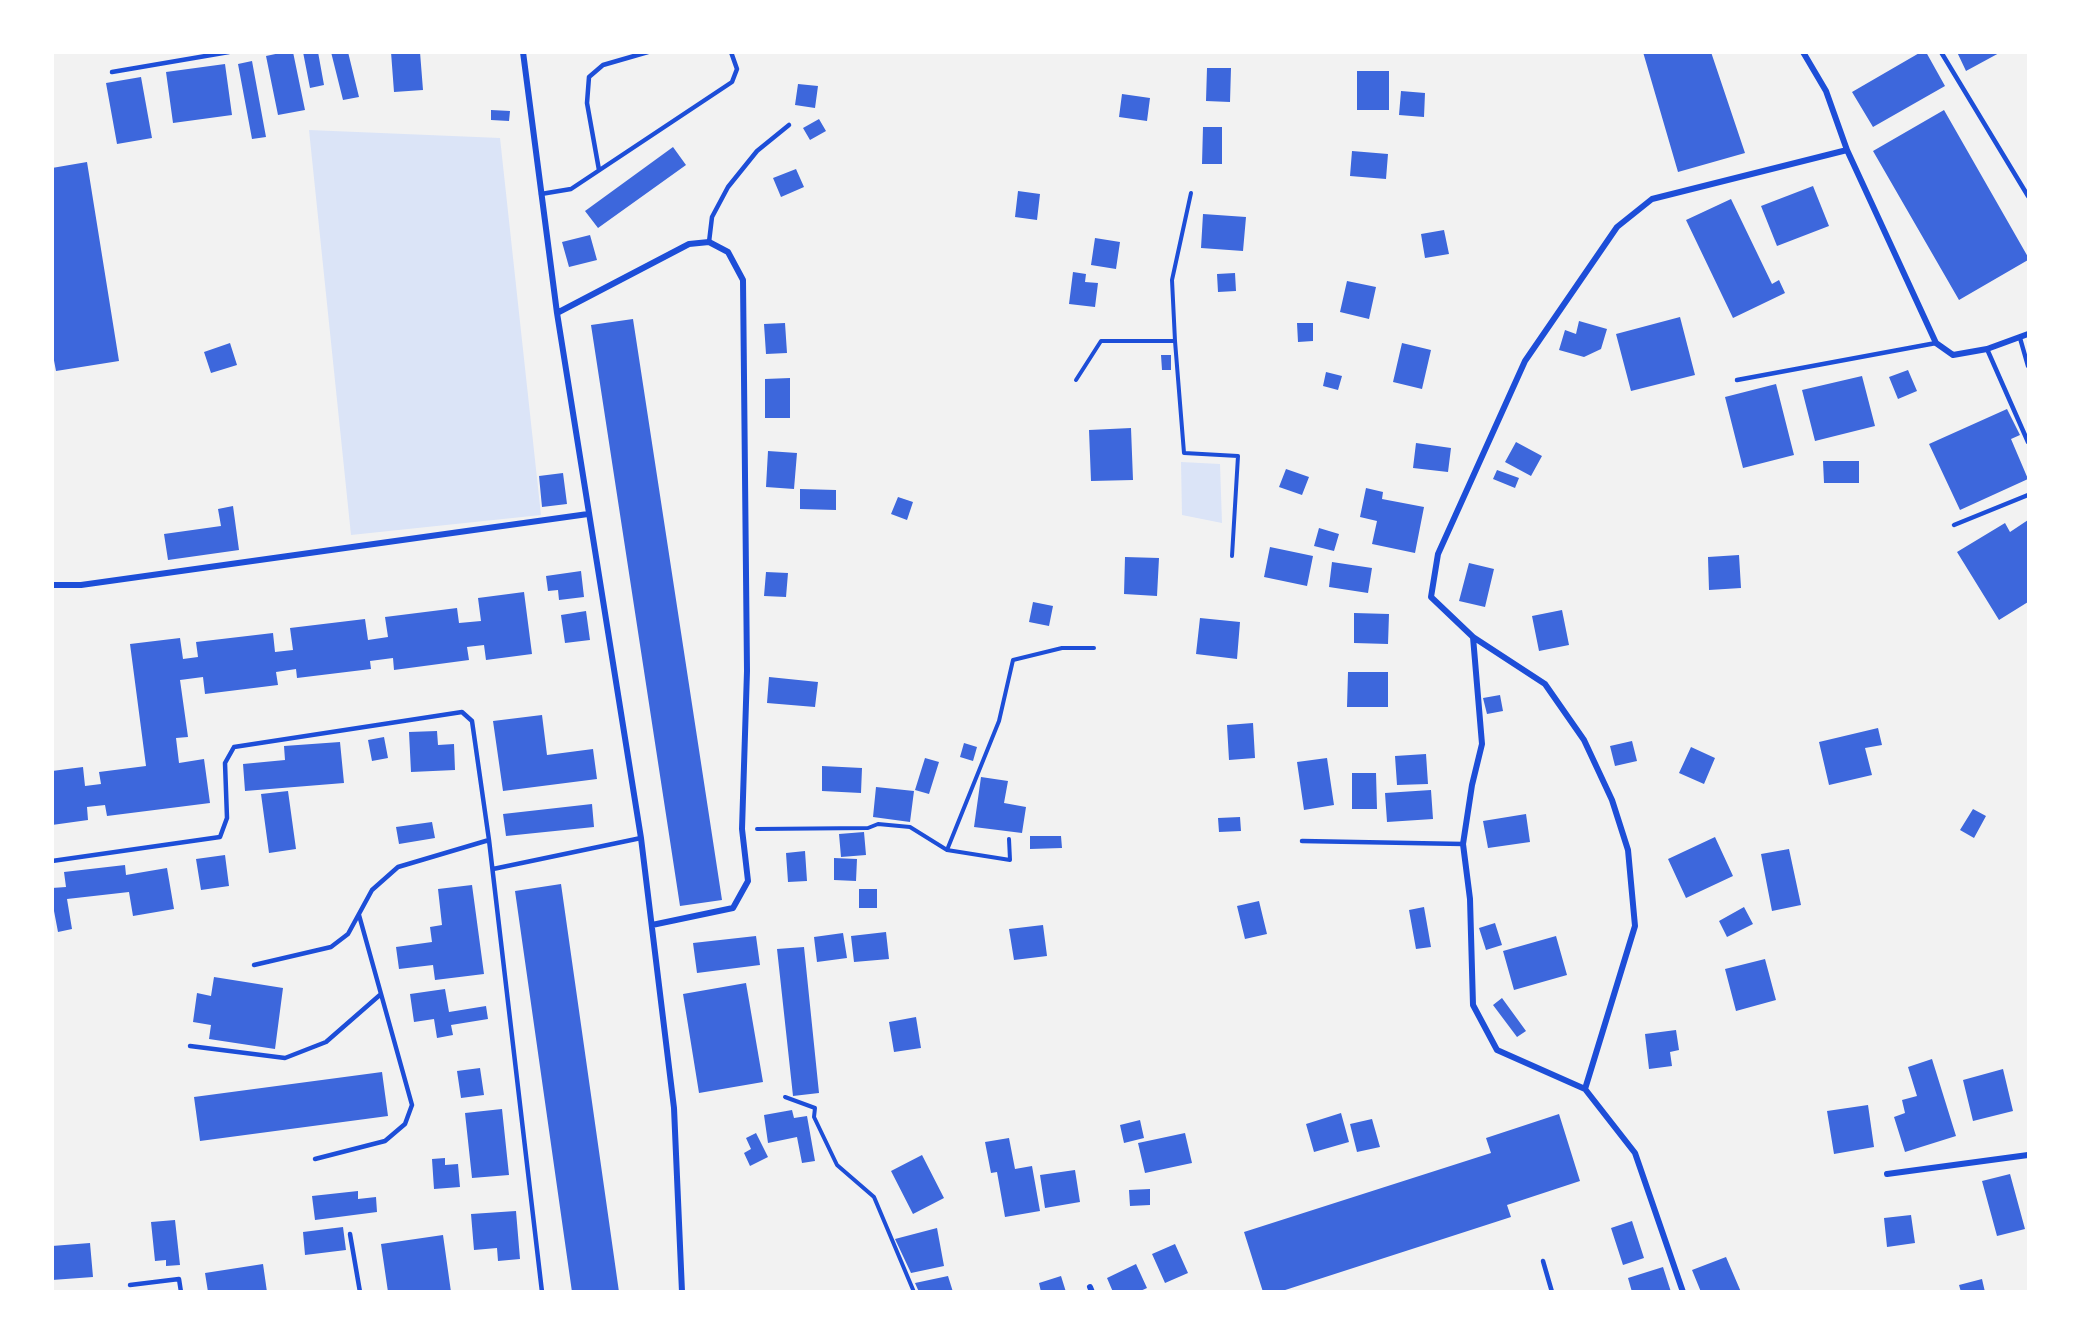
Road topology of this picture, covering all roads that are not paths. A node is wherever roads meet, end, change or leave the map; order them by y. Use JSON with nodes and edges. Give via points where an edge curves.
{"nodes":[{"id":1,"x":229,"y":52,"type":"edge"},
{"id":2,"x":523,"y":52,"type":"edge"},
{"id":3,"x":648,"y":52,"type":"edge"},
{"id":4,"x":731,"y":52,"type":"edge"},
{"id":5,"x":1803,"y":52,"type":"edge"},
{"id":6,"x":1941,"y":52,"type":"edge"},
{"id":7,"x":112,"y":72,"type":"dead end"},
{"id":8,"x":789,"y":125,"type":"dead end"},
{"id":9,"x":1847,"y":150,"type":"junction"},
{"id":10,"x":598,"y":170,"type":"junction"},
{"id":11,"x":541,"y":194,"type":"junction"},
{"id":12,"x":2028,"y":196,"type":"edge"},
{"id":13,"x":709,"y":242,"type":"junction"},
{"id":14,"x":557,"y":313,"type":"junction"},
{"id":15,"x":2028,"y":334,"type":"edge"},
{"id":16,"x":2020,"y":338,"type":"junction"},
{"id":17,"x":1936,"y":343,"type":"junction"},
{"id":18,"x":1987,"y":349,"type":"junction"},
{"id":19,"x":2028,"y":366,"type":"edge"},
{"id":20,"x":1737,"y":380,"type":"dead end"},
{"id":21,"x":2028,"y":442,"type":"edge"},
{"id":22,"x":2028,"y":495,"type":"edge"},
{"id":23,"x":588,"y":513,"type":"junction"},
{"id":24,"x":1954,"y":525,"type":"dead end"},
{"id":25,"x":52,"y":585,"type":"edge"},
{"id":26,"x":1473,"y":637,"type":"junction"},
{"id":27,"x":641,"y":838,"type":"junction"},
{"id":28,"x":489,"y":840,"type":"junction"},
{"id":29,"x":1302,"y":842,"type":"dead end"},
{"id":30,"x":1463,"y":844,"type":"junction"},
{"id":31,"x":52,"y":861,"type":"edge"},
{"id":32,"x":493,"y":869,"type":"junction"},
{"id":33,"x":359,"y":915,"type":"junction"},
{"id":34,"x":652,"y":925,"type":"junction"},
{"id":35,"x":254,"y":965,"type":"dead end"},
{"id":36,"x":381,"y":994,"type":"junction"},
{"id":37,"x":189,"y":1046,"type":"dead end"},
{"id":38,"x":1585,"y":1089,"type":"junction"},
{"id":39,"x":2028,"y":1155,"type":"edge"},
{"id":40,"x":315,"y":1159,"type":"dead end"},
{"id":41,"x":1887,"y":1174,"type":"dead end"},
{"id":42,"x":350,"y":1234,"type":"dead end"},
{"id":43,"x":1543,"y":1261,"type":"dead end"},
{"id":44,"x":130,"y":1285,"type":"dead end"},
{"id":45,"x":181,"y":1292,"type":"edge"},
{"id":46,"x":360,"y":1292,"type":"edge"},
{"id":47,"x":542,"y":1292,"type":"edge"},
{"id":48,"x":682,"y":1292,"type":"edge"},
{"id":49,"x":1552,"y":1292,"type":"edge"},
{"id":50,"x":1683,"y":1292,"type":"edge"}],
"edges":[{"from":1,"to":7,"type":"lane"},
{"from":2,"to":11,"type":"street"},
{"from":3,"to":10,"type":"lane","via":[[603,65],[589,77],[587,103]]},
{"from":4,"to":10,"type":"lane","via":[[737,69],[732,82]]},
{"from":5,"to":9,"type":"street","via":[[1826,91]]},
{"from":6,"to":12,"type":"lane"},
{"from":8,"to":13,"type":"lane","via":[[757,151],[728,187],[712,218]]},
{"from":9,"to":17,"type":"street"},
{"from":9,"to":26,"type":"street","via":[[1652,199],[1617,227],[1526,361],[1438,554],[1431,597]]},
{"from":10,"to":11,"type":"lane","via":[[571,189]]},
{"from":11,"to":14,"type":"street"},
{"from":13,"to":14,"type":"street","via":[[689,244]]},
{"from":13,"to":34,"type":"street","via":[[728,252],[743,280],[747,671],[742,829],[748,881],[733,908]]},
{"from":14,"to":23,"type":"street"},
{"from":15,"to":16,"type":"street"},
{"from":16,"to":18,"type":"street"},
{"from":16,"to":19,"type":"lane"},
{"from":17,"to":18,"type":"street","via":[[1953,354]]},
{"from":17,"to":20,"type":"lane"},
{"from":18,"to":21,"type":"lane"},
{"from":22,"to":24,"type":"lane"},
{"from":23,"to":25,"type":"street","via":[[81,585]]},
{"from":23,"to":27,"type":"street"},
{"from":26,"to":30,"type":"street","via":[[1482,744]]},
{"from":26,"to":38,"type":"street","via":[[1545,684],[1584,740],[1612,800],[1628,850],[1635,926]]},
{"from":27,"to":32,"type":"lane"},
{"from":27,"to":34,"type":"street"},
{"from":28,"to":31,"type":"lane","via":[[472,721],[462,712],[234,747],[225,763],[227,818],[220,837]]},
{"from":28,"to":32,"type":"lane"},
{"from":28,"to":33,"type":"lane","via":[[398,867],[372,890]]},
{"from":29,"to":30,"type":"lane"},
{"from":30,"to":38,"type":"street","via":[[1470,899],[1473,1005],[1497,1050]]},
{"from":32,"to":47,"type":"lane"},
{"from":33,"to":35,"type":"lane","via":[[348,934],[331,947]]},
{"from":33,"to":36,"type":"lane"},
{"from":34,"to":48,"type":"street","via":[[675,1108]]},
{"from":36,"to":37,"type":"lane","via":[[326,1042],[285,1058]]},
{"from":36,"to":40,"type":"lane","via":[[412,1105],[405,1124],[386,1141]]},
{"from":38,"to":50,"type":"street","via":[[1635,1153]]},
{"from":39,"to":41,"type":"street"},
{"from":42,"to":46,"type":"lane"},
{"from":43,"to":49,"type":"lane"},
{"from":44,"to":45,"type":"lane","via":[[179,1279]]}]}
